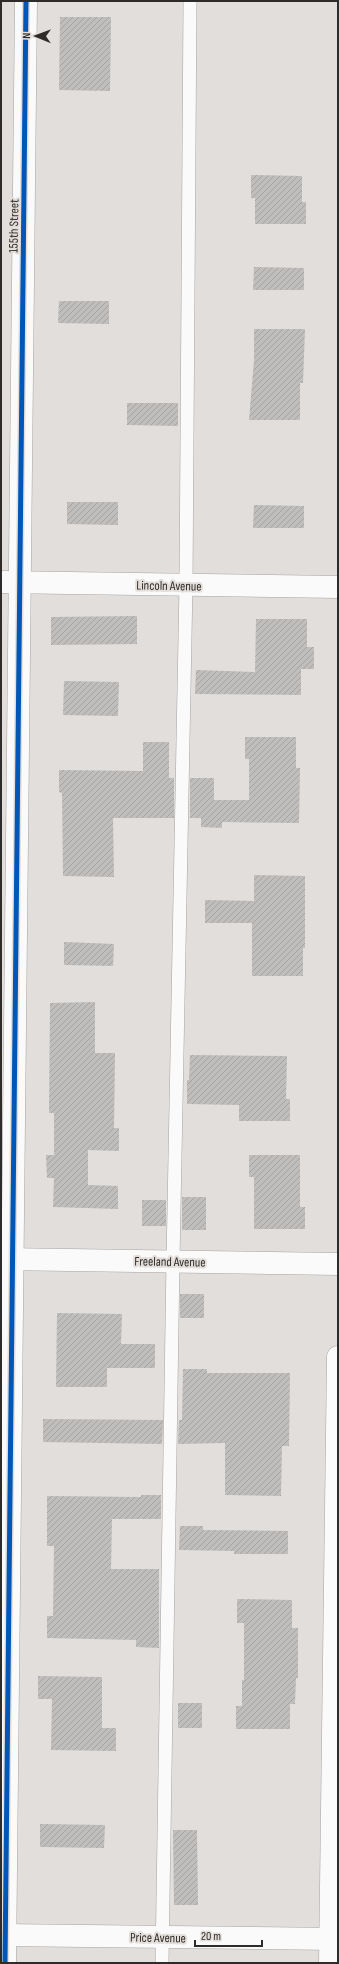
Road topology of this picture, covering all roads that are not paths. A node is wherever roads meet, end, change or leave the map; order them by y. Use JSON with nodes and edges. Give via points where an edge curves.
{"nodes":[{"id":1,"x":26,"y":1,"type":"edge"},
{"id":2,"x":190,"y":1,"type":"edge"},
{"id":3,"x":10,"y":582,"type":"edge"},
{"id":4,"x":186,"y":585,"type":"junction"},
{"id":5,"x":338,"y":587,"type":"edge"},
{"id":6,"x":7,"y":1259,"type":"edge"},
{"id":7,"x":173,"y":1261,"type":"junction"},
{"id":8,"x":338,"y":1264,"type":"edge"},
{"id":9,"x":338,"y":1357,"type":"edge"},
{"id":10,"x":3,"y":1935,"type":"edge"},
{"id":11,"x":163,"y":1937,"type":"junction"},
{"id":12,"x":334,"y":1939,"type":"edge"},
{"id":13,"x":5,"y":1963,"type":"edge"},
{"id":14,"x":162,"y":1963,"type":"edge"},
{"id":15,"x":330,"y":1963,"type":"edge"}],
"edges":[{"from":1,"to":3,"type":"street","name":"155th Street"},
{"from":2,"to":4,"type":"lane"},
{"from":3,"to":4,"type":"street","name":"Lincoln Avenue"},
{"from":3,"to":6,"type":"street","name":"155th Street"},
{"from":4,"to":5,"type":"street","name":"Lincoln Avenue"},
{"from":4,"to":7,"type":"lane"},
{"from":6,"to":7,"type":"street","name":"Freeland Avenue"},
{"from":6,"to":10,"type":"street","name":"155th Street"},
{"from":7,"to":8,"type":"street","name":"Freeland Avenue"},
{"from":7,"to":11,"type":"lane"},
{"from":9,"to":12,"type":"street"},
{"from":10,"to":11,"type":"street","name":"Price Avenue"},
{"from":10,"to":13,"type":"street","name":"155th Street"},
{"from":11,"to":12,"type":"street","name":"Price Avenue"},
{"from":11,"to":14,"type":"lane"},
{"from":12,"to":15,"type":"street"}]}
